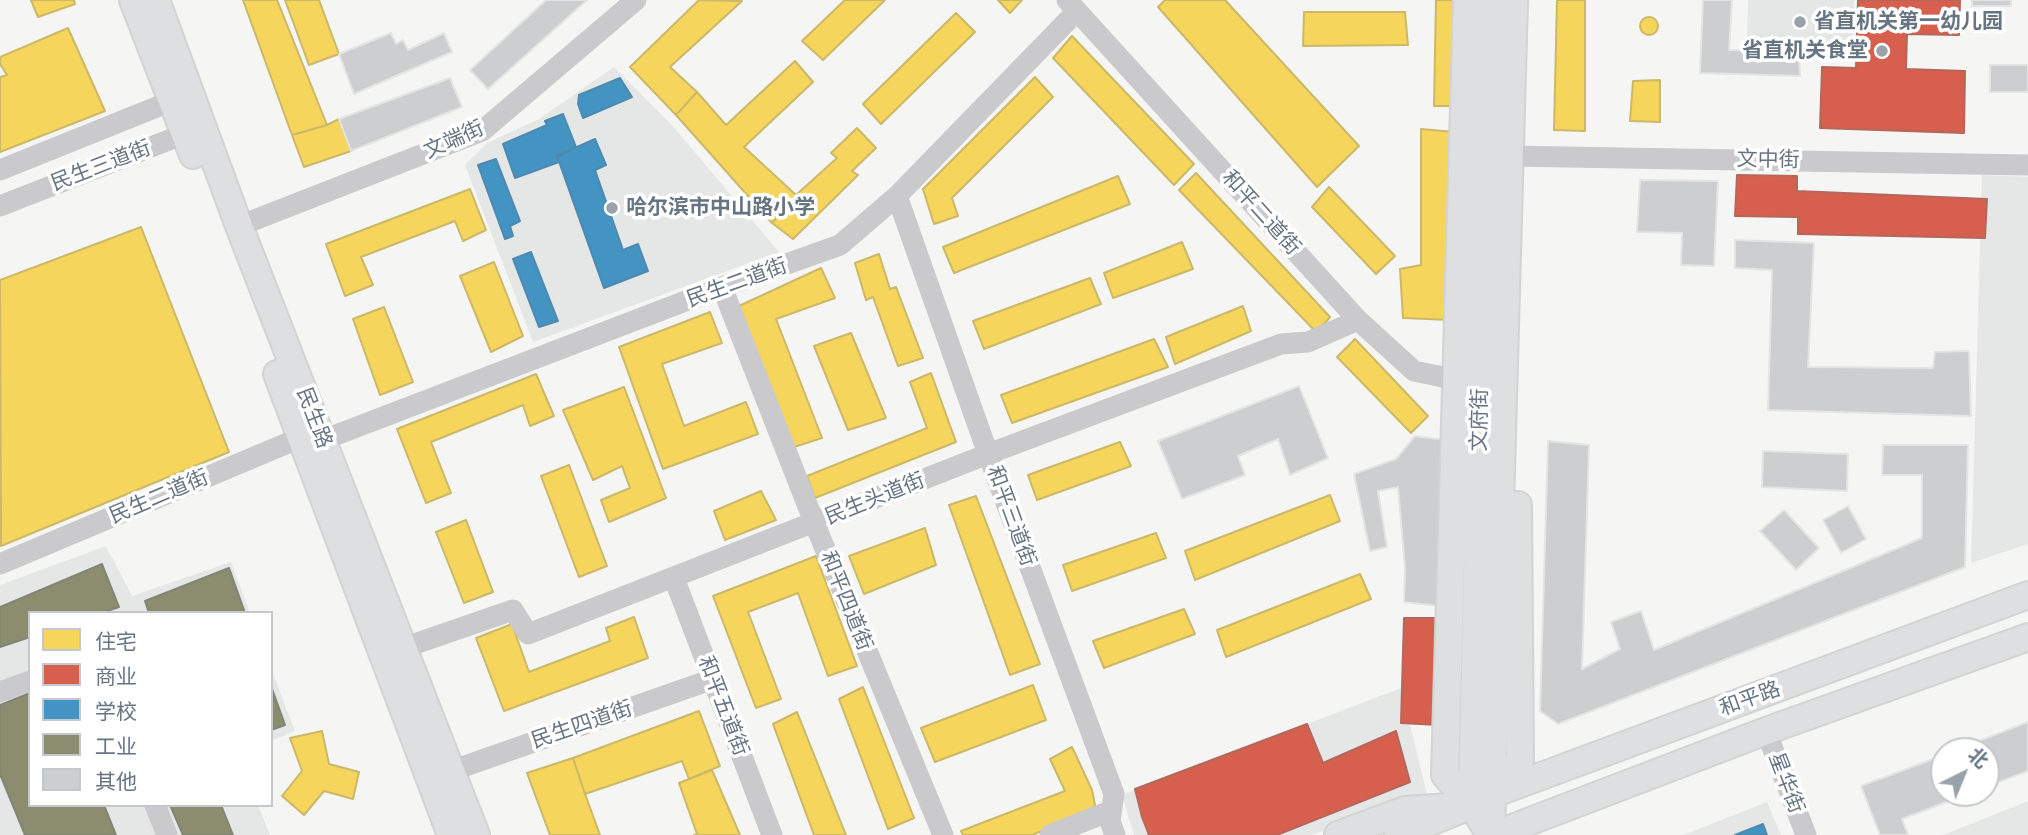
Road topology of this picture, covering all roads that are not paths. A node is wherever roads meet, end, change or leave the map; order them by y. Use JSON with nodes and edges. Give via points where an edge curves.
{"nodes":[{"id":1,"x":134,"y":0,"type":"edge"},
{"id":2,"x":156,"y":0,"type":"edge"},
{"id":3,"x":636,"y":0,"type":"edge"},
{"id":4,"x":1467,"y":0,"type":"edge"},
{"id":5,"x":1492,"y":0,"type":"edge"},
{"id":6,"x":1514,"y":0,"type":"edge"},
{"id":7,"x":1531,"y":0,"type":"edge"},
{"id":8,"x":1072,"y":6,"type":"edge"},
{"id":9,"x":180,"y":97,"type":"junction"},
{"id":10,"x":193,"y":130,"type":"junction"},
{"id":11,"x":1518,"y":157,"type":"junction"},
{"id":12,"x":2028,"y":164,"type":"edge"},
{"id":13,"x":0,"y":170,"type":"edge"},
{"id":14,"x":897,"y":196,"type":"junction"},
{"id":15,"x":0,"y":205,"type":"edge"},
{"id":16,"x":239,"y":226,"type":"junction"},
{"id":17,"x":722,"y":288,"type":"junction"},
{"id":18,"x":1358,"y":320,"type":"junction"},
{"id":19,"x":1469,"y":382,"type":"junction"},
{"id":20,"x":315,"y":436,"type":"junction"},
{"id":21,"x":988,"y":454,"type":"junction"},
{"id":22,"x":814,"y":522,"type":"junction"},
{"id":23,"x":0,"y":564,"type":"edge"},
{"id":24,"x":674,"y":578,"type":"junction"},
{"id":25,"x":2028,"y":595,"type":"edge"},
{"id":26,"x":2028,"y":637,"type":"edge"},
{"id":27,"x":403,"y":648,"type":"junction"},
{"id":28,"x":713,"y":679,"type":"junction"},
{"id":29,"x":28,"y":682,"type":"edge"},
{"id":30,"x":0,"y":692,"type":"edge"},
{"id":31,"x":1766,"y":731,"type":"junction"},
{"id":32,"x":451,"y":771,"type":"junction"},
{"id":33,"x":1483,"y":800,"type":"junction"},
{"id":34,"x":156,"y":807,"type":"edge"},
{"id":35,"x":1110,"y":811,"type":"junction"},
{"id":36,"x":167,"y":835,"type":"edge"},
{"id":37,"x":451,"y":835,"type":"edge"},
{"id":38,"x":476,"y":835,"type":"edge"},
{"id":39,"x":772,"y":835,"type":"edge"},
{"id":40,"x":943,"y":835,"type":"edge"},
{"id":41,"x":1049,"y":835,"type":"edge"},
{"id":42,"x":1115,"y":835,"type":"edge"},
{"id":43,"x":1338,"y":835,"type":"edge"},
{"id":44,"x":1398,"y":835,"type":"edge"},
{"id":45,"x":1491,"y":835,"type":"edge"},
{"id":46,"x":1806,"y":835,"type":"edge"}],
"edges":[{"from":1,"to":9,"type":"main road","name":"民生路"},
{"from":2,"to":9,"type":"main road","name":"民生路"},
{"from":3,"to":16,"type":"street","name":"文端街","via":[[482,131]]},
{"from":4,"to":19,"type":"main road"},
{"from":5,"to":19,"type":"main road","name":"文府街"},
{"from":6,"to":11,"type":"main road","name":"文府街"},
{"from":7,"to":11,"type":"main road","name":"文府街"},
{"from":8,"to":14,"type":"street","name":"民生二道街"},
{"from":8,"to":18,"type":"street","name":"和平二道街"},
{"from":9,"to":10,"type":"main road","name":"民生路"},
{"from":9,"to":13,"type":"street","name":"民生三道街"},
{"from":10,"to":15,"type":"street","name":"民生三道街"},
{"from":10,"to":16,"type":"main road","name":"民生路"},
{"from":10,"to":20,"type":"main road","name":"民生路"},
{"from":11,"to":12,"type":"street","name":"文中街"},
{"from":11,"to":33,"type":"main road","name":"文府街"},
{"from":14,"to":17,"type":"street","name":"民生二道街","via":[[840,245]]},
{"from":14,"to":21,"type":"street","name":"和平三道街"},
{"from":16,"to":20,"type":"main road","name":"民生路"},
{"from":17,"to":20,"type":"street","name":"民生二道街"},
{"from":17,"to":22,"type":"street","name":"和平四道街"},
{"from":18,"to":19,"type":"street","name":"和平二道街","via":[[1414,371]]},
{"from":18,"to":21,"type":"street","name":"民生头道街","via":[[1308,342],[1281,345]]},
{"from":19,"to":33,"type":"main road","name":"文府街"},
{"from":20,"to":23,"type":"street","name":"民生二道街"},
{"from":20,"to":27,"type":"main road","name":"民生路"},
{"from":20,"to":37,"type":"main road","name":"民生路"},
{"from":21,"to":22,"type":"street","name":"民生头道街"},
{"from":21,"to":35,"type":"street","name":"和平三道街","via":[[1114,794]]},
{"from":22,"to":24,"type":"street","name":"民生头道街"},
{"from":22,"to":40,"type":"street","name":"和平四道街"},
{"from":24,"to":27,"type":"street","name":"民生头道街","via":[[528,634],[513,610]]},
{"from":24,"to":28,"type":"street","name":"和平五道街"},
{"from":25,"to":33,"type":"main road","name":"和平路"},
{"from":26,"to":31,"type":"main road","name":"和平路"},
{"from":27,"to":32,"type":"main road","name":"民生路"},
{"from":28,"to":32,"type":"street","name":"民生四道街"},
{"from":28,"to":39,"type":"street","name":"和平五道街"},
{"from":29,"to":30,"type":"street"},
{"from":31,"to":45,"type":"main road","name":"和平路"},
{"from":31,"to":46,"type":"street","name":"星华街"},
{"from":32,"to":38,"type":"main road","name":"民生路"},
{"from":33,"to":43,"type":"main road","name":"和平路","via":[[1405,810]]},
{"from":33,"to":44,"type":"main road","name":"和平路"},
{"from":33,"to":45,"type":"main road","name":"文府街"},
{"from":34,"to":36,"type":"street"},
{"from":35,"to":41,"type":"street"},
{"from":35,"to":42,"type":"street","name":"和平三道街"}]}
